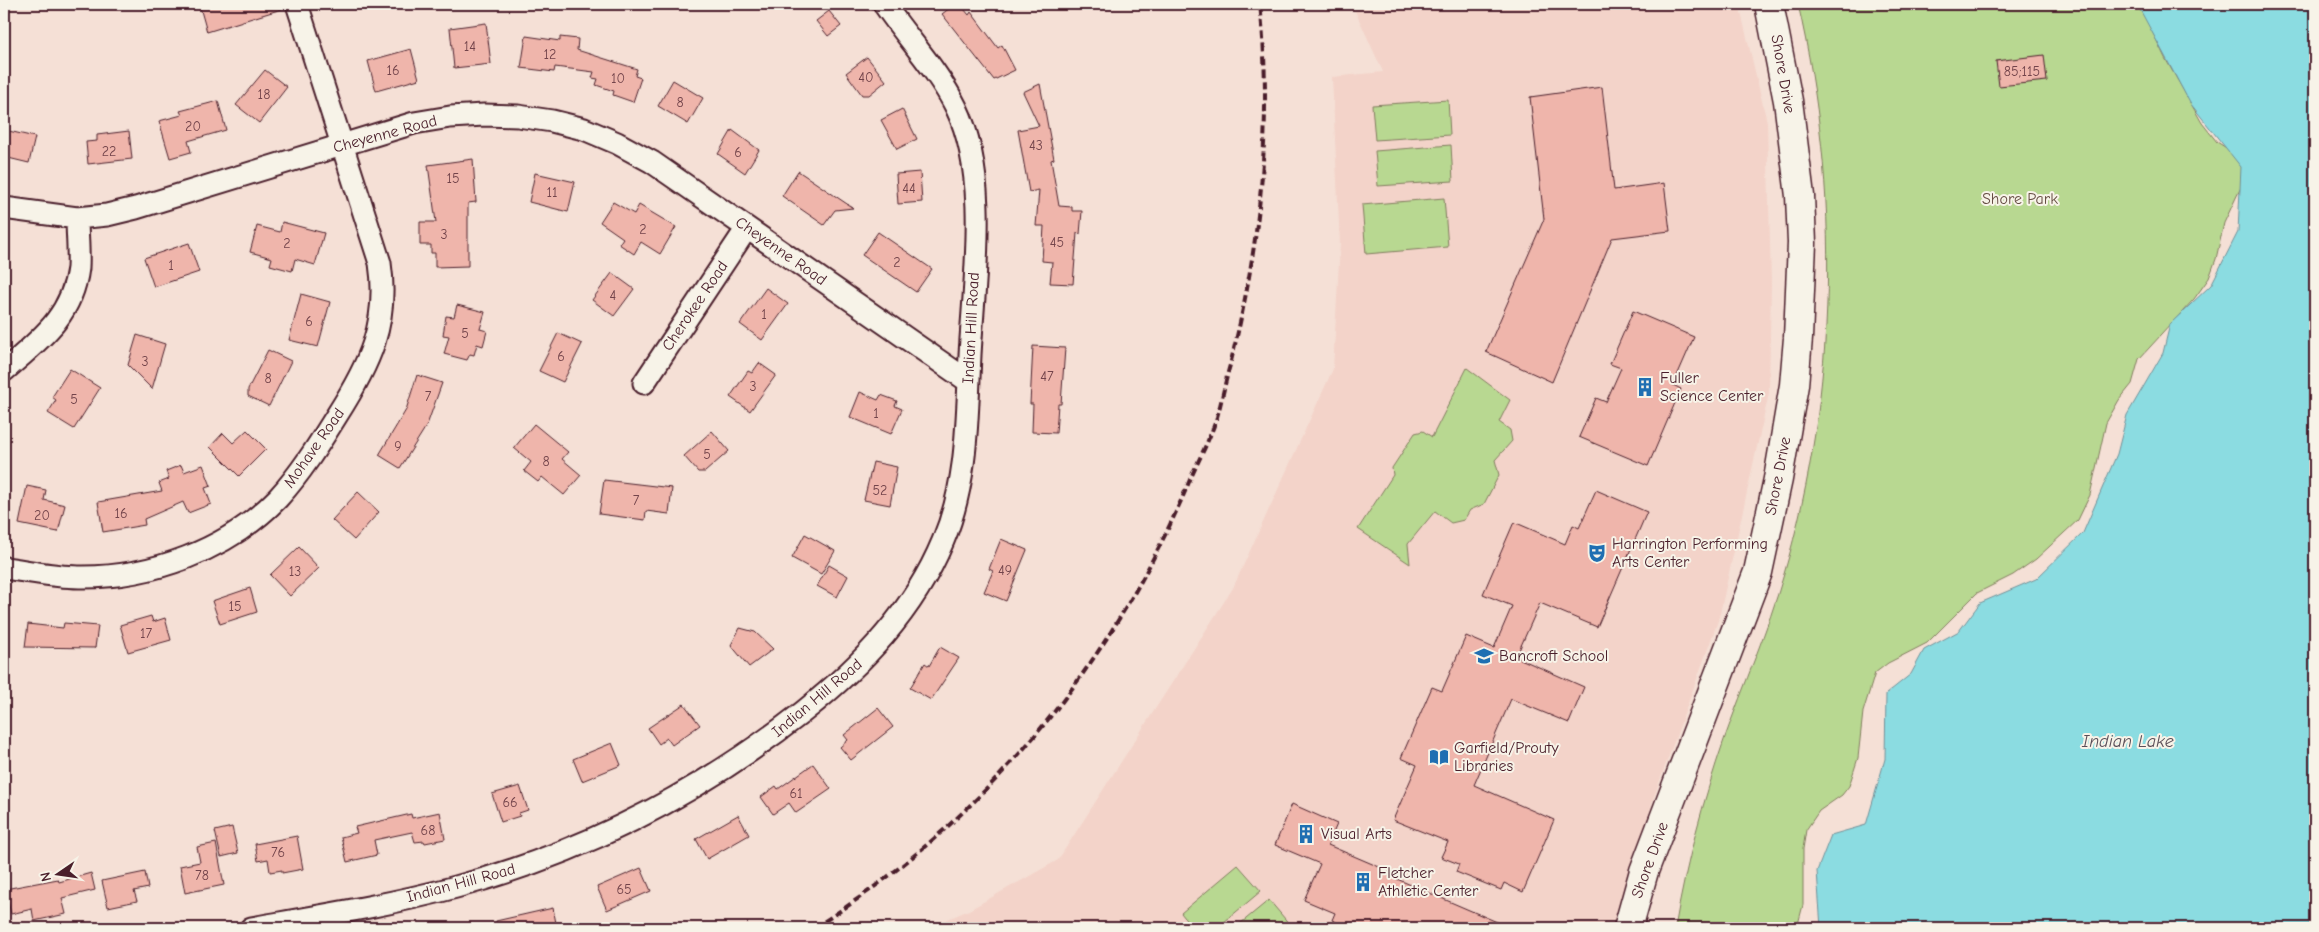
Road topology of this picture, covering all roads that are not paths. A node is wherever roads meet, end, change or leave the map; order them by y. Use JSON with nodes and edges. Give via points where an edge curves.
{"nodes":[{"id":1,"x":297,"y":4,"type":"edge"},
{"id":2,"x":884,"y":4,"type":"edge"},
{"id":3,"x":1769,"y":4,"type":"edge"},
{"id":4,"x":343,"y":144,"type":"junction"},
{"id":5,"x":4,"y":208,"type":"edge"},
{"id":6,"x":77,"y":218,"type":"junction"},
{"id":7,"x":747,"y":228,"type":"junction"},
{"id":8,"x":4,"y":372,"type":"edge"},
{"id":9,"x":968,"y":381,"type":"junction"},
{"id":10,"x":644,"y":383,"type":"dead end"},
{"id":11,"x":4,"y":568,"type":"edge"},
{"id":12,"x":251,"y":928,"type":"edge"},
{"id":13,"x":1628,"y":928,"type":"edge"}],
"edges":[{"from":1,"to":4,"type":"street","name":"Mohave Road"},
{"from":2,"to":9,"type":"street","name":"Indian Hill Road","via":[[949,94],[963,123],[970,150],[977,214]]},
{"from":3,"to":13,"type":"main road","name":"Shore Drive","via":[[1788,101],[1800,196],[1802,243],[1794,385],[1758,572],[1646,866]]},
{"from":4,"to":6,"type":"street","name":"Cheyenne Road","via":[[136,208]]},
{"from":4,"to":7,"type":"street","name":"Cheyenne Road","via":[[414,123],[450,117],[509,116],[552,121],[584,129],[652,162]]},
{"from":4,"to":11,"type":"street","name":"Mohave Road","via":[[380,263],[381,318],[371,354],[358,379],[298,475],[266,509],[237,532],[180,559],[145,569],[95,576]]},
{"from":5,"to":6,"type":"street","name":"Cheyenne Road"},
{"from":6,"to":8,"type":"street","via":[[78,268],[60,319]]},
{"from":7,"to":9,"type":"street","name":"Cheyenne Road"},
{"from":7,"to":10,"type":"street","name":"Cherokee Road"},
{"from":9,"to":12,"type":"street","name":"Indian Hill Road","via":[[965,450],[958,494],[934,562],[895,623],[863,659],[826,694],[781,729],[699,784],[627,823],[565,851],[426,895]]}]}
